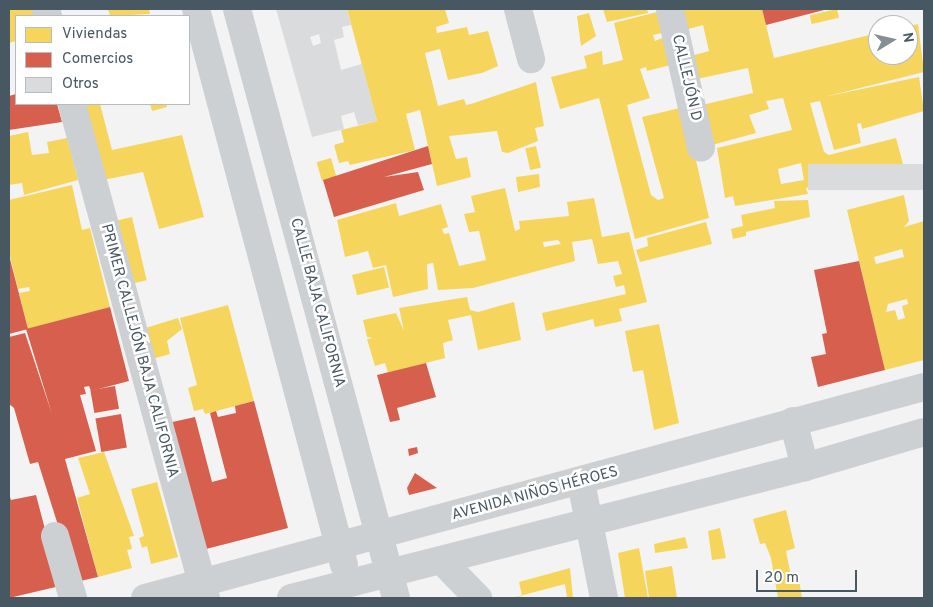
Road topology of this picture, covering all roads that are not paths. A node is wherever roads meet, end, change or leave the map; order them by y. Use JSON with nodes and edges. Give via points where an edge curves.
{"nodes":[{"id":1,"x":196,"y":9,"type":"edge"},
{"id":2,"x":237,"y":9,"type":"edge"},
{"id":3,"x":518,"y":9,"type":"edge"},
{"id":4,"x":670,"y":9,"type":"edge"},
{"id":5,"x":532,"y":59,"type":"dead end"},
{"id":6,"x":72,"y":105,"type":"edge"},
{"id":7,"x":701,"y":148,"type":"dead end"},
{"id":8,"x":924,"y":388,"type":"edge"},
{"id":9,"x":793,"y":421,"type":"junction"},
{"id":10,"x":924,"y":432,"type":"edge"},
{"id":11,"x":805,"y":467,"type":"junction"},
{"id":12,"x":581,"y":482,"type":"junction"},
{"id":13,"x":590,"y":522,"type":"junction"},
{"id":14,"x":55,"y":536,"type":"dead end"},
{"id":15,"x":380,"y":536,"type":"junction"},
{"id":16,"x":339,"y":547,"type":"junction"},
{"id":17,"x":442,"y":561,"type":"junction"},
{"id":18,"x":393,"y":586,"type":"edge"},
{"id":19,"x":204,"y":591,"type":"edge"},
{"id":20,"x":350,"y":592,"type":"edge"},
{"id":21,"x":72,"y":598,"type":"edge"},
{"id":22,"x":145,"y":598,"type":"edge"},
{"id":23,"x":291,"y":598,"type":"edge"},
{"id":24,"x":478,"y":598,"type":"edge"},
{"id":25,"x":604,"y":598,"type":"edge"}],
"edges":[{"from":1,"to":16,"type":"street"},
{"from":2,"to":15,"type":"street","name":"CALLE BAJA CALIFORNIA"},
{"from":3,"to":5,"type":"street"},
{"from":4,"to":7,"type":"street","name":"CALLEJÓN D"},
{"from":6,"to":19,"type":"street","name":"PRIMER CALLEJÓN BAJA CALIFORNIA"},
{"from":8,"to":9,"type":"street","name":"AVENIDA NIÑOS HÉROES"},
{"from":9,"to":11,"type":"street"},
{"from":9,"to":12,"type":"street","name":"AVENIDA NIÑOS HÉROES"},
{"from":10,"to":11,"type":"street"},
{"from":11,"to":13,"type":"street"},
{"from":12,"to":13,"type":"street"},
{"from":12,"to":15,"type":"street","name":"AVENIDA NIÑOS HÉROES"},
{"from":13,"to":17,"type":"street"},
{"from":13,"to":25,"type":"street"},
{"from":14,"to":21,"type":"street"},
{"from":15,"to":16,"type":"street","name":"AVENIDA NIÑOS HÉROES"},
{"from":15,"to":18,"type":"street","name":"CALLE BAJA CALIFORNIA"},
{"from":16,"to":19,"type":"street","name":"AVENIDA NIÑOS HÉROES"},
{"from":16,"to":20,"type":"street"},
{"from":17,"to":18,"type":"street"},
{"from":17,"to":24,"type":"street"},
{"from":18,"to":20,"type":"street"},
{"from":19,"to":22,"type":"street","name":"AVENIDA NIÑOS HÉROES"},
{"from":20,"to":23,"type":"street"}]}
